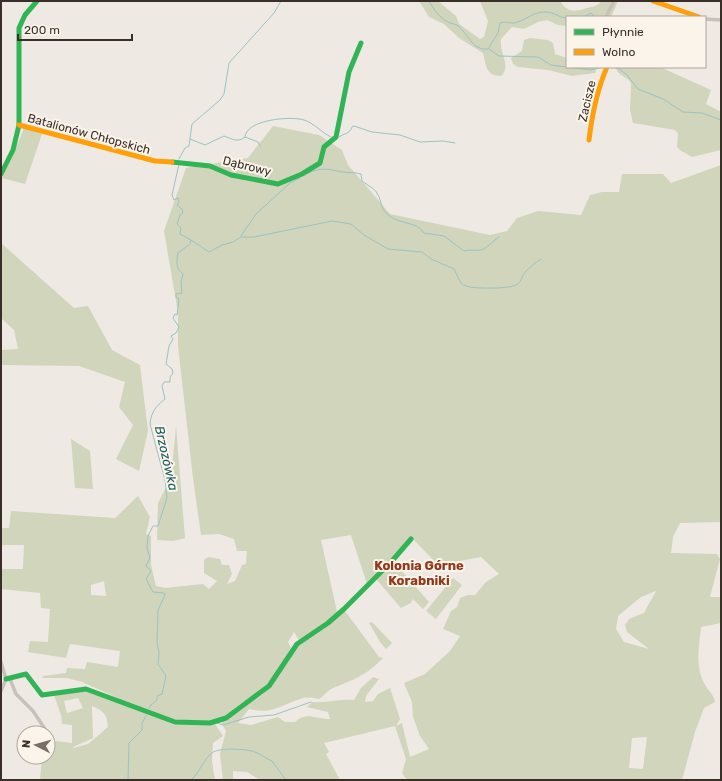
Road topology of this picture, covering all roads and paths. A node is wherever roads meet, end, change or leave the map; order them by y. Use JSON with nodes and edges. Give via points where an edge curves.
{"nodes":[{"id":1,"x":37,"y":1,"type":"edge"},
{"id":2,"x":614,"y":1,"type":"edge"},
{"id":3,"x":653,"y":1,"type":"edge"},
{"id":4,"x":606,"y":16,"type":"edge"},
{"id":5,"x":696,"y":16,"type":"edge"},
{"id":6,"x":706,"y":19,"type":"edge"},
{"id":7,"x":721,"y":20,"type":"edge"},
{"id":8,"x":361,"y":43,"type":"dead end"},
{"id":9,"x":607,"y":68,"type":"edge"},
{"id":10,"x":19,"y":125,"type":"junction"},
{"id":11,"x":589,"y":140,"type":"dead end"},
{"id":12,"x":178,"y":162,"type":"joint"},
{"id":13,"x":1,"y":174,"type":"edge"},
{"id":14,"x":411,"y":539,"type":"dead end"},
{"id":15,"x":1,"y":662,"type":"edge"},
{"id":16,"x":8,"y":679,"type":"junction"},
{"id":17,"x":1,"y":691,"type":"edge"},
{"id":18,"x":42,"y":725,"type":"edge"}],
"edges":[{"from":1,"to":10,"type":"street","via":[[22,19],[18,32]]},
{"from":2,"to":4,"type":"street"},
{"from":3,"to":5,"type":"street"},
{"from":6,"to":7,"type":"street"},
{"from":8,"to":12,"type":"street","name":"Dąbrowy","via":[[349,72],[336,137],[324,147],[320,163],[278,184],[231,175],[198,164]]},
{"from":9,"to":11,"type":"street","name":"Zacisze","via":[[592,116]]},
{"from":10,"to":12,"type":"street","name":"Batalionów Chłopskich","via":[[155,161]]},
{"from":10,"to":13,"type":"street","via":[[13,150]]},
{"from":14,"to":16,"type":"street","via":[[344,609],[297,644],[269,686],[233,714],[215,723],[174,722],[86,689],[73,688],[46,696],[38,692],[26,674]]},
{"from":15,"to":16,"type":"street"},
{"from":16,"to":17,"type":"street"},
{"from":16,"to":18,"type":"street","via":[[16,694]]}]}
